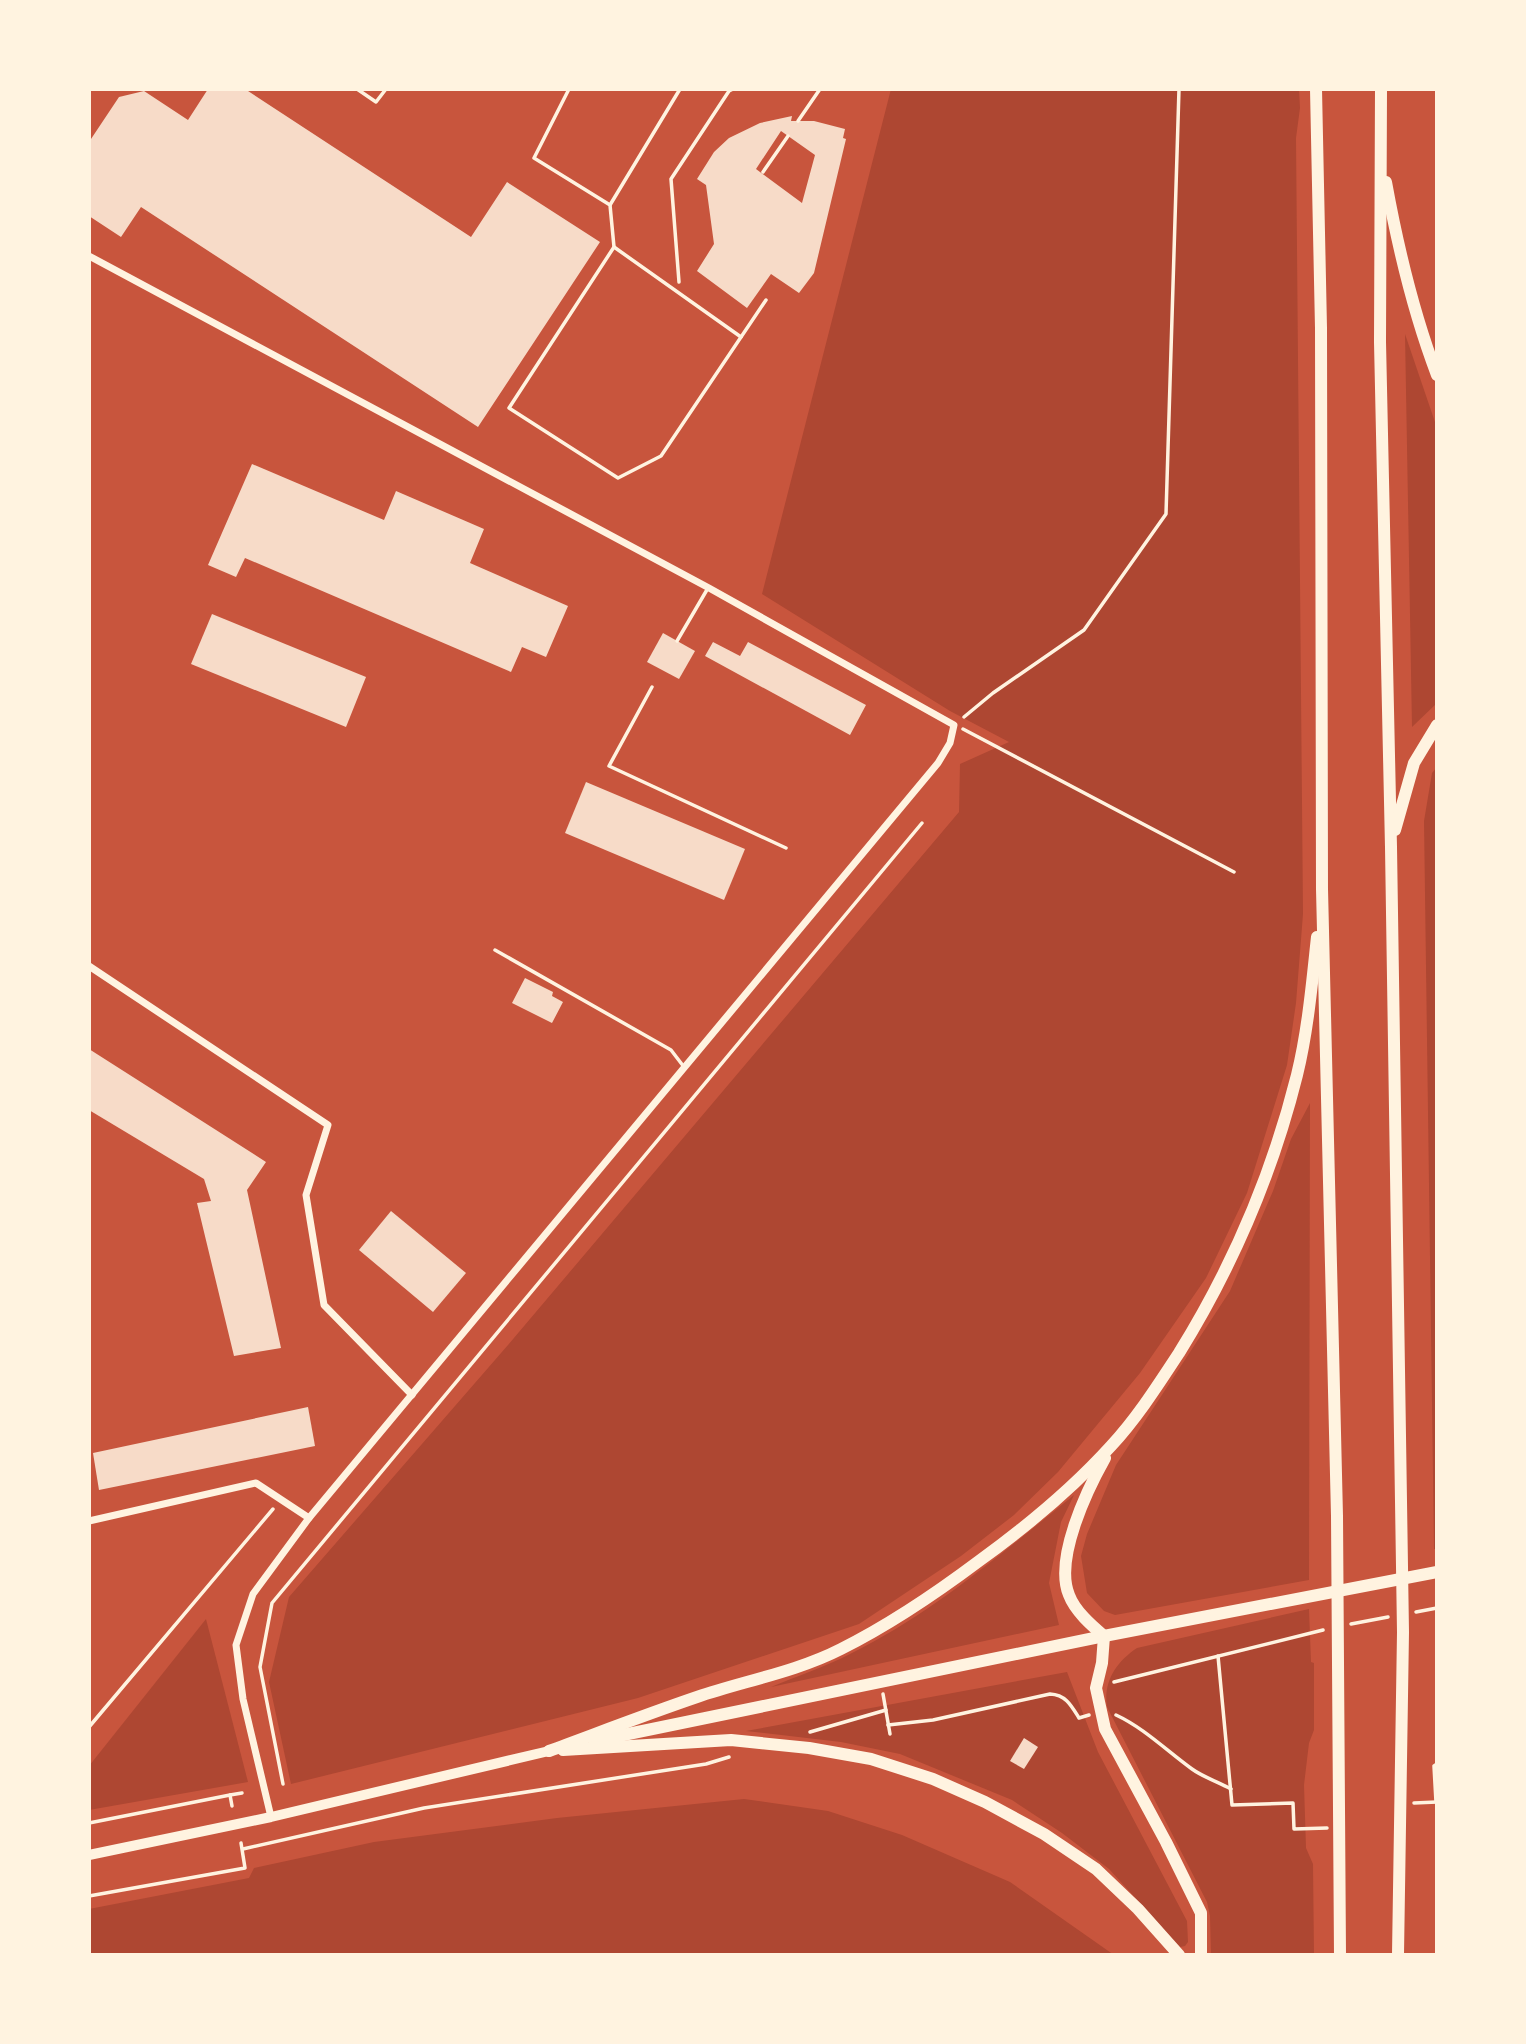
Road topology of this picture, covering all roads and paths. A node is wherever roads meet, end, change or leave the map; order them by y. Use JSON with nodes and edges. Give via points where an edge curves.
{"nodes":[{"id":1,"x":357,"y":89,"type":"edge"},
{"id":2,"x":386,"y":89,"type":"edge"},
{"id":3,"x":539,"y":89,"type":"edge"},
{"id":4,"x":552,"y":89,"type":"edge"},
{"id":5,"x":569,"y":89,"type":"edge"},
{"id":6,"x":680,"y":89,"type":"edge"},
{"id":7,"x":733,"y":89,"type":"edge"},
{"id":8,"x":820,"y":89,"type":"edge"},
{"id":9,"x":1179,"y":89,"type":"edge"},
{"id":10,"x":1316,"y":89,"type":"edge"},
{"id":11,"x":1381,"y":89,"type":"edge"},
{"id":12,"x":798,"y":121,"type":"dead end"},
{"id":13,"x":788,"y":136,"type":"dead end"},
{"id":14,"x":1381,"y":151,"type":"junction"},
{"id":15,"x":764,"y":172,"type":"dead end"},
{"id":16,"x":610,"y":205,"type":"junction"},
{"id":17,"x":614,"y":247,"type":"junction"},
{"id":18,"x":89,"y":256,"type":"edge"},
{"id":19,"x":679,"y":283,"type":"dead end"},
{"id":20,"x":766,"y":300,"type":"dead end"},
{"id":21,"x":741,"y":337,"type":"junction"},
{"id":22,"x":1437,"y":375,"type":"edge"},
{"id":23,"x":709,"y":588,"type":"junction"},
{"id":24,"x":677,"y":640,"type":"dead end"},
{"id":25,"x":652,"y":687,"type":"dead end"},
{"id":26,"x":954,"y":725,"type":"junction"},
{"id":27,"x":1437,"y":725,"type":"edge"},
{"id":28,"x":922,"y":823,"type":"dead end"},
{"id":29,"x":1391,"y":847,"type":"junction"},
{"id":30,"x":786,"y":848,"type":"dead end"},
{"id":31,"x":1234,"y":872,"type":"dead end"},
{"id":32,"x":1322,"y":889,"type":"junction"},
{"id":33,"x":495,"y":950,"type":"dead end"},
{"id":34,"x":89,"y":966,"type":"edge"},
{"id":35,"x":684,"y":1067,"type":"junction"},
{"id":36,"x":411,"y":1395,"type":"junction"},
{"id":37,"x":1112,"y":1446,"type":"junction"},
{"id":38,"x":281,"y":1499,"type":"junction"},
{"id":39,"x":309,"y":1518,"type":"junction"},
{"id":40,"x":89,"y":1521,"type":"edge"},
{"id":41,"x":1437,"y":1572,"type":"edge"},
{"id":42,"x":1437,"y":1608,"type":"edge"},
{"id":43,"x":1410,"y":1613,"type":"dead end"},
{"id":44,"x":1396,"y":1616,"type":"dead end"},
{"id":45,"x":1342,"y":1626,"type":"dead end"},
{"id":46,"x":1329,"y":1629,"type":"dead end"},
{"id":47,"x":1104,"y":1636,"type":"junction"},
{"id":48,"x":1218,"y":1656,"type":"junction"},
{"id":49,"x":881,"y":1682,"type":"junction"},
{"id":50,"x":1111,"y":1689,"type":"dead end"},
{"id":51,"x":886,"y":1710,"type":"junction"},
{"id":52,"x":1100,"y":1712,"type":"junction"},
{"id":53,"x":888,"y":1724,"type":"junction"},
{"id":54,"x":89,"y":1727,"type":"edge"},
{"id":55,"x":808,"y":1733,"type":"dead end"},
{"id":56,"x":890,"y":1734,"type":"dead end"},
{"id":57,"x":549,"y":1751,"type":"junction"},
{"id":58,"x":732,"y":1756,"type":"dead end"},
{"id":59,"x":1437,"y":1764,"type":"edge"},
{"id":60,"x":283,"y":1784,"type":"dead end"},
{"id":61,"x":1231,"y":1790,"type":"junction"},
{"id":62,"x":242,"y":1793,"type":"dead end"},
{"id":63,"x":229,"y":1796,"type":"junction"},
{"id":64,"x":1436,"y":1802,"type":"edge"},
{"id":65,"x":1401,"y":1804,"type":"junction"},
{"id":66,"x":232,"y":1805,"type":"dead end"},
{"id":67,"x":271,"y":1817,"type":"junction"},
{"id":68,"x":89,"y":1823,"type":"edge"},
{"id":69,"x":1339,"y":1828,"type":"junction"},
{"id":70,"x":241,"y":1843,"type":"dead end"},
{"id":71,"x":243,"y":1849,"type":"junction"},
{"id":72,"x":89,"y":1855,"type":"edge"},
{"id":73,"x":89,"y":1896,"type":"edge"},
{"id":74,"x":1179,"y":1955,"type":"edge"},
{"id":75,"x":1201,"y":1955,"type":"edge"},
{"id":76,"x":1340,"y":1955,"type":"edge"},
{"id":77,"x":1398,"y":1955,"type":"edge"}],
"edges":[{"from":1,"to":2,"type":"lane","via":[[376,102]]},
{"from":3,"to":4,"type":"lane"},
{"from":5,"to":16,"type":"lane","via":[[534,158]]},
{"from":6,"to":16,"type":"lane"},
{"from":7,"to":19,"type":"path","via":[[671,179]]},
{"from":8,"to":12,"type":"path"},
{"from":9,"to":26,"type":"path","via":[[1166,514],[1084,630]]},
{"from":10,"to":32,"type":"highway"},
{"from":11,"to":14,"type":"highway"},
{"from":13,"to":15,"type":"path"},
{"from":14,"to":22,"type":"highway","via":[[1399,250],[1419,328]]},
{"from":14,"to":29,"type":"highway","via":[[1380,356]]},
{"from":16,"to":17,"type":"lane"},
{"from":17,"to":21,"type":"lane"},
{"from":17,"to":21,"type":"lane","via":[[509,408],[618,478],[661,456]]},
{"from":18,"to":23,"type":"street"},
{"from":20,"to":21,"type":"lane"},
{"from":23,"to":24,"type":"lane"},
{"from":23,"to":26,"type":"street"},
{"from":25,"to":30,"type":"lane","via":[[610,766]]},
{"from":26,"to":31,"type":"path"},
{"from":26,"to":35,"type":"street","via":[[950,743],[937,762]]},
{"from":27,"to":29,"type":"highway","via":[[1414,763]]},
{"from":28,"to":60,"type":"path","via":[[272,1603],[260,1667]]},
{"from":29,"to":65,"type":"highway","via":[[1403,1632]]},
{"from":32,"to":37,"type":"highway","via":[[1297,1073],[1263,1188],[1199,1321]]},
{"from":32,"to":69,"type":"highway","via":[[1337,1516]]},
{"from":33,"to":35,"type":"lane","via":[[671,1050]]},
{"from":34,"to":36,"type":"street","via":[[328,1125],[306,1195],[324,1305]]},
{"from":35,"to":36,"type":"street"},
{"from":36,"to":39,"type":"street"},
{"from":37,"to":47,"type":"highway","via":[[1087,1491],[1065,1570],[1068,1595]]},
{"from":37,"to":57,"type":"highway","via":[[1018,1533],[949,1583],[849,1645]]},
{"from":38,"to":39,"type":"street"},
{"from":38,"to":40,"type":"street","via":[[256,1483]]},
{"from":38,"to":54,"type":"path"},
{"from":39,"to":67,"type":"street","via":[[253,1594],[236,1645],[243,1699]]},
{"from":41,"to":47,"type":"highway"},
{"from":42,"to":43,"type":"path"},
{"from":44,"to":45,"type":"path"},
{"from":46,"to":48,"type":"path"},
{"from":47,"to":49,"type":"highway"},
{"from":47,"to":52,"type":"highway","via":[[1096,1688]]},
{"from":48,"to":50,"type":"path","via":[[1114,1681]]},
{"from":48,"to":61,"type":"path"},
{"from":49,"to":51,"type":"path"},
{"from":49,"to":57,"type":"highway"},
{"from":51,"to":53,"type":"path"},
{"from":51,"to":55,"type":"path"},
{"from":52,"to":53,"type":"path","via":[[1079,1718],[1061,1695],[1050,1694],[933,1720]]},
{"from":52,"to":61,"type":"path","via":[[1130,1721],[1195,1772]]},
{"from":52,"to":75,"type":"highway","via":[[1200,1913]]},
{"from":53,"to":56,"type":"path"},
{"from":57,"to":67,"type":"main road"},
{"from":57,"to":74,"type":"highway","via":[[730,1741],[834,1752],[933,1779],[1044,1834],[1096,1869]]},
{"from":58,"to":71,"type":"path","via":[[706,1764],[424,1808]]},
{"from":59,"to":64,"type":"path"},
{"from":61,"to":69,"type":"path","via":[[1232,1805],[1293,1803],[1294,1829]]},
{"from":62,"to":63,"type":"path"},
{"from":63,"to":66,"type":"path"},
{"from":63,"to":68,"type":"path"},
{"from":64,"to":65,"type":"path"},
{"from":65,"to":77,"type":"highway"},
{"from":67,"to":72,"type":"main road"},
{"from":69,"to":76,"type":"highway"},
{"from":70,"to":71,"type":"path"},
{"from":71,"to":73,"type":"path","via":[[245,1868]]}]}
